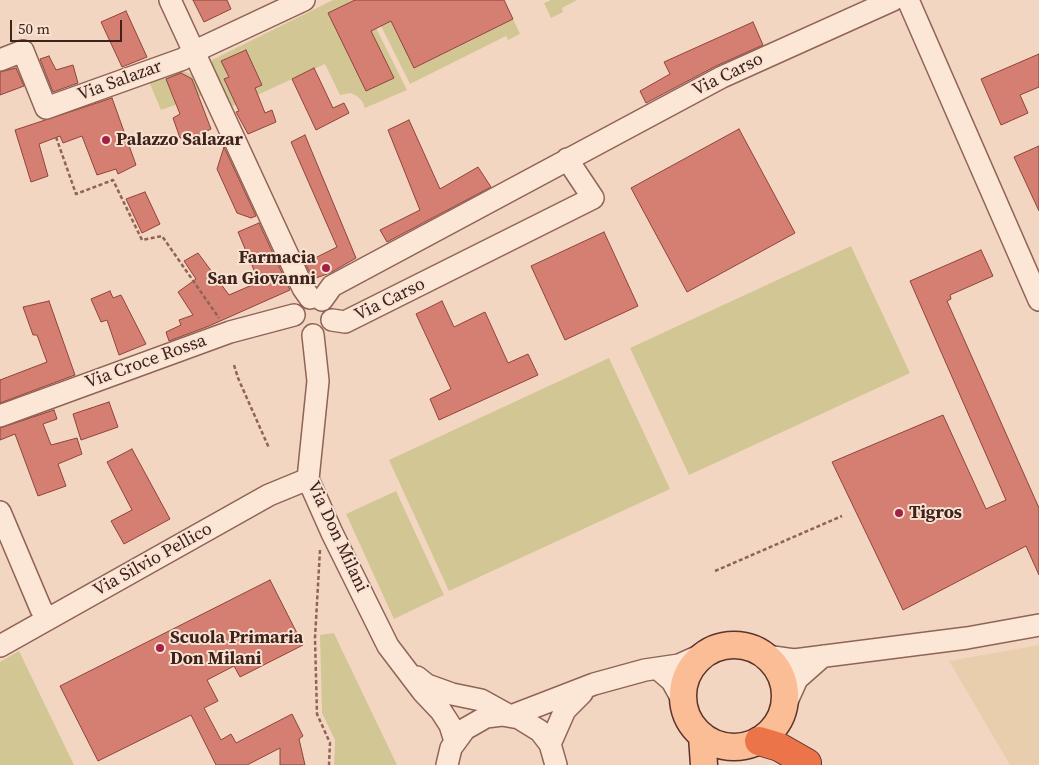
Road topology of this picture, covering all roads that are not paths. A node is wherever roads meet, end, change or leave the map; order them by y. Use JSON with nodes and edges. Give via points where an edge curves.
{"nodes":[{"id":1,"x":170,"y":0,"type":"edge"},
{"id":2,"x":304,"y":0,"type":"edge"},
{"id":3,"x":893,"y":0,"type":"edge"},
{"id":4,"x":908,"y":0,"type":"edge"},
{"id":5,"x":193,"y":52,"type":"junction"},
{"id":6,"x":0,"y":60,"type":"edge"},
{"id":7,"x":567,"y":158,"type":"junction"},
{"id":8,"x":316,"y":299,"type":"junction"},
{"id":9,"x":1039,"y":300,"type":"edge"},
{"id":10,"x":294,"y":315,"type":"junction"},
{"id":11,"x":332,"y":320,"type":"junction"},
{"id":12,"x":313,"y":335,"type":"junction"},
{"id":13,"x":0,"y":416,"type":"edge"},
{"id":14,"x":308,"y":479,"type":"junction"},
{"id":15,"x":0,"y":512,"type":"edge"},
{"id":16,"x":48,"y":619,"type":"junction"},
{"id":17,"x":1039,"y":625,"type":"edge"},
{"id":18,"x":0,"y":646,"type":"edge"},
{"id":19,"x":710,"y":651,"type":"junction"},
{"id":20,"x":766,"y":656,"type":"junction"},
{"id":21,"x":823,"y":656,"type":"junction"},
{"id":22,"x":407,"y":668,"type":"junction"},
{"id":23,"x":658,"y":669,"type":"junction"},
{"id":24,"x":594,"y":684,"type":"junction"},
{"id":25,"x":683,"y":701,"type":"junction"},
{"id":26,"x":511,"y":716,"type":"junction"},
{"id":27,"x":764,"y":731,"type":"junction"},
{"id":28,"x":702,"y":736,"type":"junction"},
{"id":29,"x":455,"y":741,"type":"junction"},
{"id":30,"x":550,"y":744,"type":"junction"},
{"id":31,"x":807,"y":764,"type":"edge"},
{"id":32,"x":447,"y":765,"type":"edge"},
{"id":33,"x":556,"y":765,"type":"edge"},
{"id":34,"x":704,"y":765,"type":"edge"},
{"id":35,"x":719,"y":765,"type":"edge"}],
"edges":[{"from":1,"to":5,"type":"street"},
{"from":2,"to":5,"type":"street","name":"Via Salazar"},
{"from":3,"to":7,"type":"street","name":"Via Carso","via":[[722,77]]},
{"from":4,"to":9,"type":"street"},
{"from":5,"to":6,"type":"street","name":"Via Salazar","via":[[183,59],[46,108],[23,51]]},
{"from":5,"to":8,"type":"street","via":[[303,288]]},
{"from":7,"to":8,"type":"street","name":"Via Carso","via":[[332,286]]},
{"from":7,"to":11,"type":"street","name":"Via Carso","via":[[593,198],[345,322]]},
{"from":8,"to":10,"type":"street","via":[[299,304]]},
{"from":8,"to":11,"type":"street","via":[[330,308]]},
{"from":10,"to":12,"type":"street","via":[[301,332]]},
{"from":10,"to":13,"type":"street","name":"Via Croce Rossa","via":[[230,332]]},
{"from":11,"to":12,"type":"street","via":[[325,331]]},
{"from":12,"to":14,"type":"street","name":"Via Don Milani","via":[[318,381]]},
{"from":14,"to":16,"type":"street","name":"Via Silvio Pellico","via":[[269,495]]},
{"from":14,"to":22,"type":"street","name":"Via Don Milani","via":[[388,646]]},
{"from":15,"to":16,"type":"street"},
{"from":16,"to":18,"type":"street","name":"Via Silvio Pellico"},
{"from":17,"to":21,"type":"street","via":[[967,638]]},
{"from":19,"to":20,"type":"main road","via":[[739,645],[758,650]]},
{"from":19,"to":23,"type":"street","via":[[679,665]]},
{"from":19,"to":25,"type":"main road","via":[[689,672]]},
{"from":20,"to":21,"type":"street","via":[[794,660]]},
{"from":20,"to":27,"type":"main road","via":[[776,667],[785,690]]},
{"from":21,"to":27,"type":"street","via":[[797,679]]},
{"from":22,"to":26,"type":"street","name":"Via Don Milani","via":[[427,685],[481,700]]},
{"from":22,"to":29,"type":"street","name":"Via Don Milani","via":[[450,725]]},
{"from":23,"to":24,"type":"street"},
{"from":23,"to":25,"type":"street","via":[[672,681]]},
{"from":24,"to":26,"type":"street"},
{"from":24,"to":30,"type":"street","via":[[565,710]]},
{"from":25,"to":28,"type":"main road","via":[[690,720]]},
{"from":26,"to":29,"type":"street","via":[[494,715],[479,720]]},
{"from":26,"to":30,"type":"street","name":"Via Don Milani","via":[[534,725]]},
{"from":27,"to":28,"type":"main road","via":[[720,745]]},
{"from":27,"to":31,"type":"highway","via":[[779,747]]},
{"from":27,"to":35,"type":"main road"},
{"from":28,"to":34,"type":"main road"},
{"from":29,"to":32,"type":"street"},
{"from":30,"to":33,"type":"street"}]}
